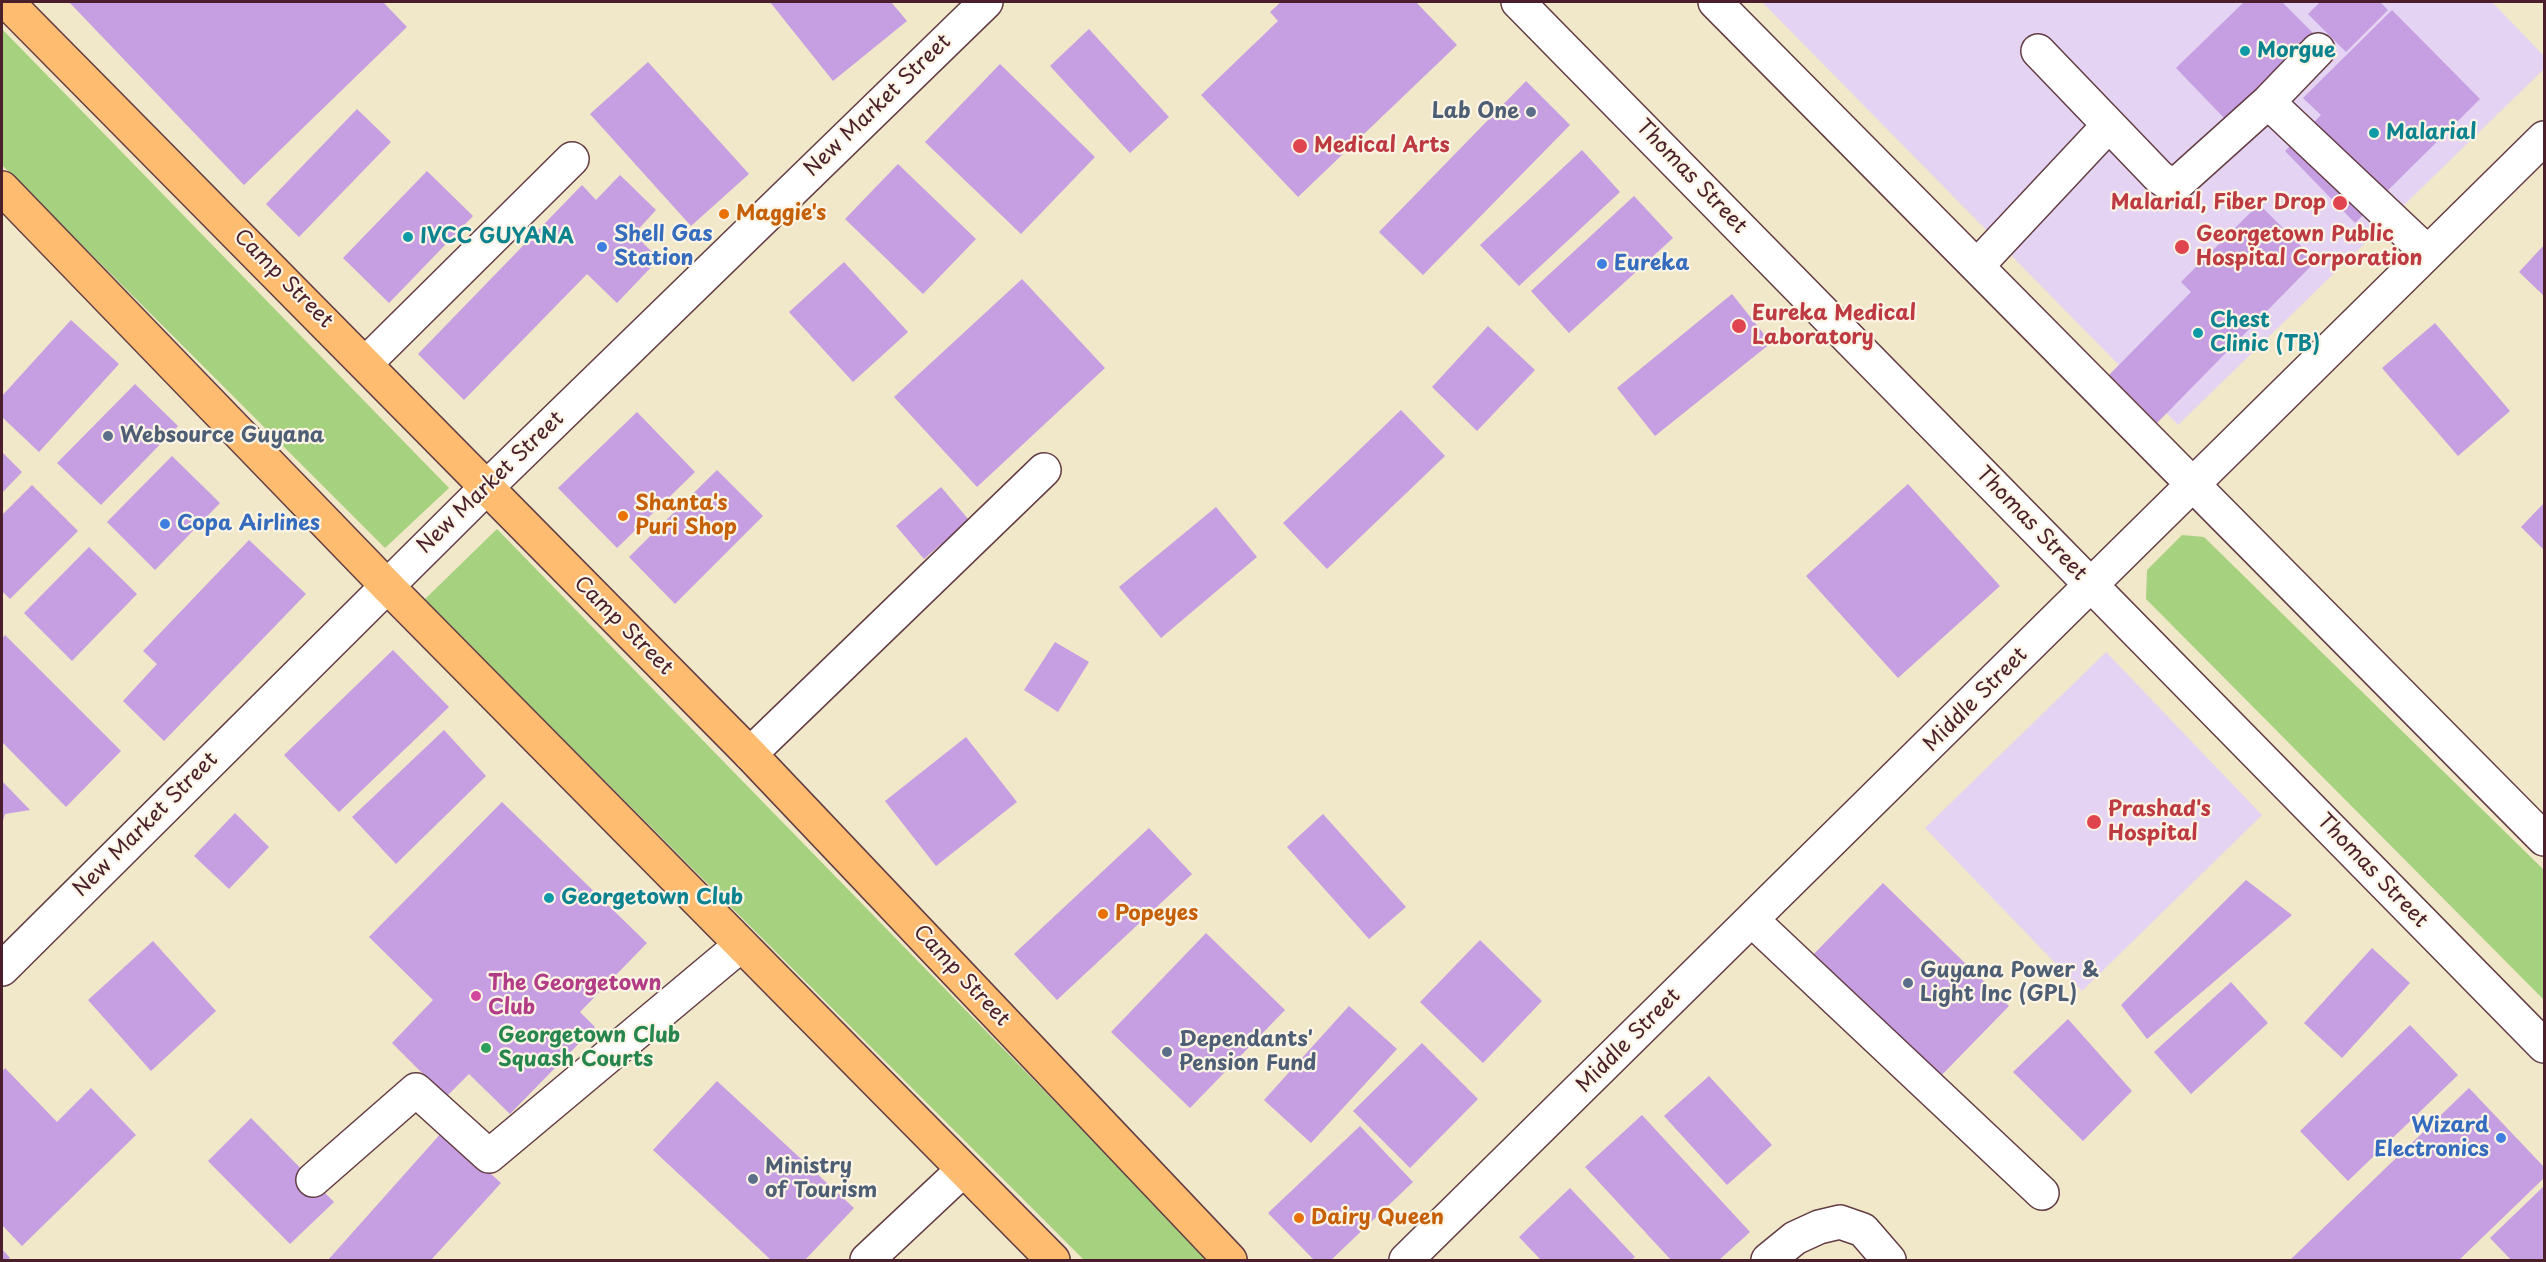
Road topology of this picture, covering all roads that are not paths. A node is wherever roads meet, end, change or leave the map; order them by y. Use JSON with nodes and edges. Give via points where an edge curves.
{"nodes":[{"id":1,"x":986,"y":2,"type":"edge"},
{"id":2,"x":1518,"y":2,"type":"edge"},
{"id":3,"x":1715,"y":2,"type":"edge"},
{"id":4,"x":17,"y":5,"type":"edge"},
{"id":5,"x":2318,"y":50,"type":"dead end"},
{"id":6,"x":2038,"y":51,"type":"dead end"},
{"id":7,"x":2268,"y":102,"type":"junction"},
{"id":8,"x":2109,"y":124,"type":"junction"},
{"id":9,"x":2544,"y":138,"type":"edge"},
{"id":10,"x":572,"y":159,"type":"dead end"},
{"id":11,"x":2,"y":188,"type":"edge"},
{"id":12,"x":2427,"y":252,"type":"junction"},
{"id":13,"x":1977,"y":266,"type":"junction"},
{"id":14,"x":366,"y":363,"type":"junction"},
{"id":15,"x":1044,"y":470,"type":"dead end"},
{"id":16,"x":2194,"y":485,"type":"junction"},
{"id":17,"x":486,"y":488,"type":"junction"},
{"id":18,"x":387,"y":586,"type":"junction"},
{"id":19,"x":2092,"y":586,"type":"junction"},
{"id":20,"x":750,"y":754,"type":"junction"},
{"id":21,"x":2544,"y":839,"type":"edge"},
{"id":22,"x":1752,"y":920,"type":"junction"},
{"id":23,"x":741,"y":945,"type":"junction"},
{"id":24,"x":2,"y":969,"type":"edge"},
{"id":25,"x":2544,"y":1046,"type":"edge"},
{"id":26,"x":963,"y":1170,"type":"junction"},
{"id":27,"x":313,"y":1180,"type":"dead end"},
{"id":28,"x":2042,"y":1193,"type":"dead end"},
{"id":29,"x":867,"y":1260,"type":"edge"},
{"id":30,"x":1053,"y":1260,"type":"edge"},
{"id":31,"x":1230,"y":1260,"type":"edge"},
{"id":32,"x":1406,"y":1260,"type":"edge"},
{"id":33,"x":1767,"y":1260,"type":"edge"},
{"id":34,"x":1889,"y":1260,"type":"edge"}],
"edges":[{"from":1,"to":17,"type":"street","name":"New Market Street"},
{"from":2,"to":19,"type":"street","name":"Thomas Street"},
{"from":3,"to":13,"type":"street"},
{"from":4,"to":14,"type":"main road","name":"Camp Street"},
{"from":5,"to":7,"type":"street"},
{"from":6,"to":8,"type":"street"},
{"from":7,"to":8,"type":"street","via":[[2178,183],[2168,183],[2159,177]]},
{"from":7,"to":12,"type":"street"},
{"from":8,"to":13,"type":"street"},
{"from":9,"to":12,"type":"street","name":"Middle Street"},
{"from":10,"to":14,"type":"street"},
{"from":11,"to":18,"type":"main road"},
{"from":12,"to":16,"type":"street","name":"Middle Street"},
{"from":13,"to":16,"type":"street"},
{"from":14,"to":17,"type":"main road","name":"Camp Street"},
{"from":15,"to":20,"type":"street"},
{"from":16,"to":19,"type":"street","name":"Middle Street"},
{"from":16,"to":21,"type":"street"},
{"from":17,"to":18,"type":"street","name":"New Market Street"},
{"from":17,"to":20,"type":"main road","name":"Camp Street"},
{"from":18,"to":23,"type":"main road"},
{"from":18,"to":24,"type":"street","name":"New Market Street"},
{"from":19,"to":22,"type":"street","name":"Middle Street"},
{"from":19,"to":25,"type":"street","name":"Thomas Street"},
{"from":20,"to":31,"type":"main road","name":"Camp Street"},
{"from":22,"to":28,"type":"street"},
{"from":22,"to":32,"type":"street","name":"Middle Street"},
{"from":23,"to":26,"type":"main road"},
{"from":23,"to":27,"type":"street","via":[[489,1156],[416,1090]]},
{"from":26,"to":29,"type":"street"},
{"from":26,"to":30,"type":"main road"},
{"from":33,"to":34,"type":"street","via":[[1795,1238],[1840,1222],[1863,1230]]}]}
